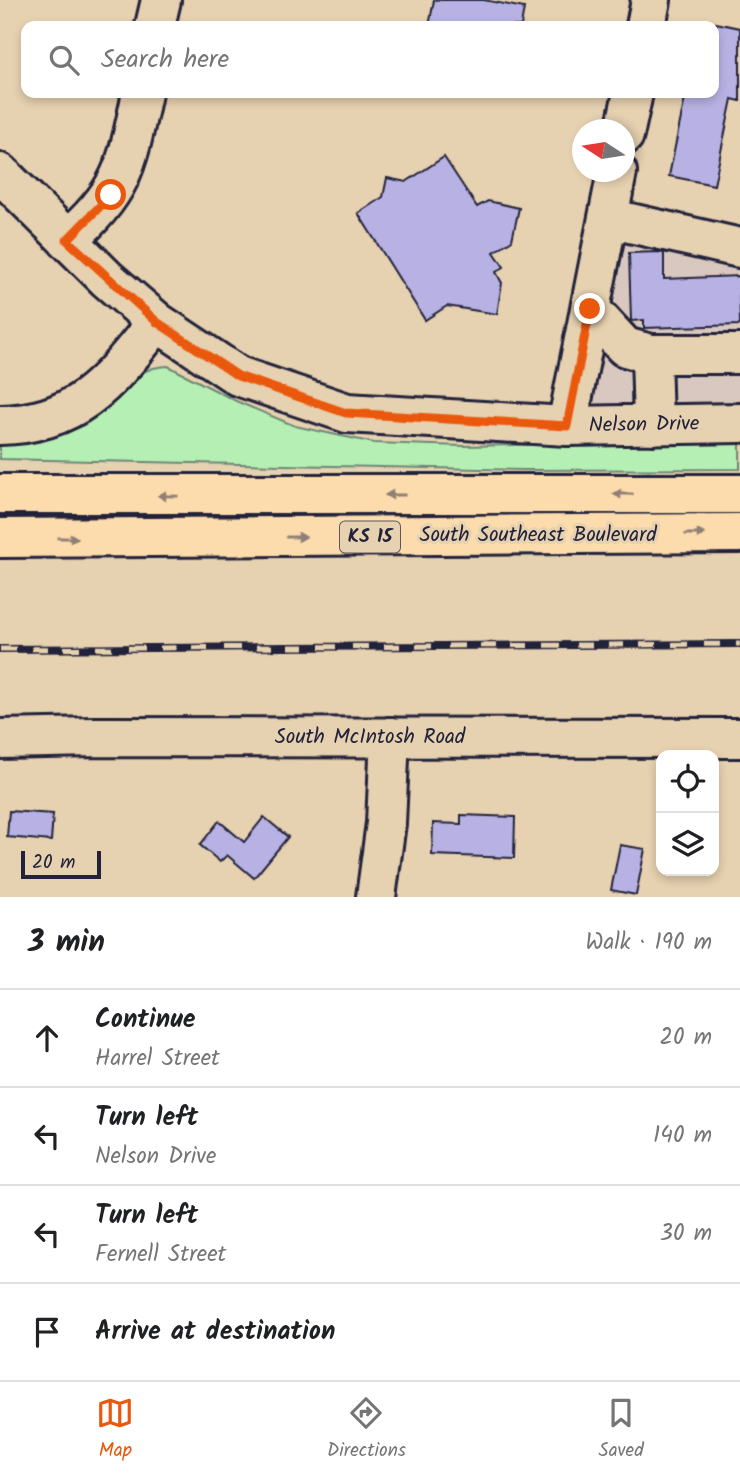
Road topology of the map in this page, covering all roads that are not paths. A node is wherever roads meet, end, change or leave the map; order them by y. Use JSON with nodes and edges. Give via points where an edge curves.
{"nodes":[{"id":1,"x":161,"y":0,"type":"edge"},
{"id":2,"x":651,"y":0,"type":"edge"},
{"id":3,"x":156,"y":21,"type":"edge"},
{"id":4,"x":647,"y":21,"type":"edge"},
{"id":5,"x":141,"y":98,"type":"edge"},
{"id":6,"x":632,"y":98,"type":"edge"},
{"id":7,"x":628,"y":119,"type":"edge"},
{"id":8,"x":0,"y":173,"type":"edge"},
{"id":9,"x":615,"y":182,"type":"edge"},
{"id":10,"x":608,"y":218,"type":"junction"},
{"id":11,"x":67,"y":240,"type":"junction"},
{"id":12,"x":740,"y":248,"type":"edge"},
{"id":13,"x":590,"y":309,"type":"junction"},
{"id":14,"x":157,"y":322,"type":"junction"},
{"id":15,"x":651,"y":354,"type":"junction"},
{"id":16,"x":740,"y":354,"type":"edge"},
{"id":17,"x":740,"y":424,"type":"edge"},
{"id":18,"x":0,"y":425,"type":"edge"},
{"id":19,"x":653,"y":425,"type":"junction"},
{"id":20,"x":567,"y":426,"type":"junction"},
{"id":21,"x":0,"y":494,"type":"edge"},
{"id":22,"x":740,"y":494,"type":"edge"},
{"id":23,"x":740,"y":533,"type":"edge"},
{"id":24,"x":0,"y":538,"type":"edge"},
{"id":25,"x":390,"y":737,"type":"junction"},
{"id":26,"x":740,"y":738,"type":"edge"},
{"id":27,"x":0,"y":739,"type":"edge"},
{"id":28,"x":376,"y":897,"type":"edge"}],
"edges":[{"from":1,"to":3,"type":"street"},
{"from":2,"to":4,"type":"street"},
{"from":5,"to":11,"type":"street","via":[[129,156],[111,195]]},
{"from":6,"to":7,"type":"street"},
{"from":8,"to":11,"type":"street","name":"Nelson Drive"},
{"from":9,"to":10,"type":"street"},
{"from":10,"to":12,"type":"street"},
{"from":10,"to":13,"type":"street"},
{"from":11,"to":14,"type":"street","name":"Nelson Drive"},
{"from":13,"to":15,"type":"street","via":[[625,347]]},
{"from":13,"to":20,"type":"street"},
{"from":14,"to":18,"type":"street","via":[[96,394],[42,420]]},
{"from":14,"to":20,"type":"street","name":"Nelson Drive","via":[[238,376],[346,413]]},
{"from":15,"to":16,"type":"street"},
{"from":15,"to":19,"type":"street"},
{"from":17,"to":19,"type":"street","name":"Nelson Drive"},
{"from":19,"to":20,"type":"street","name":"Nelson Drive"},
{"from":22,"to":21,"type":"main road","name":"South Southeast Boulevard","number":"KS 15","one_way":true},
{"from":24,"to":23,"type":"main road","name":"South Southeast Boulevard","number":"KS 15","one_way":true},
{"from":25,"to":26,"type":"street","name":"South McIntosh Road"},
{"from":25,"to":27,"type":"street","name":"South McIntosh Road"},
{"from":25,"to":28,"type":"street","via":[[386,823]]}]}
